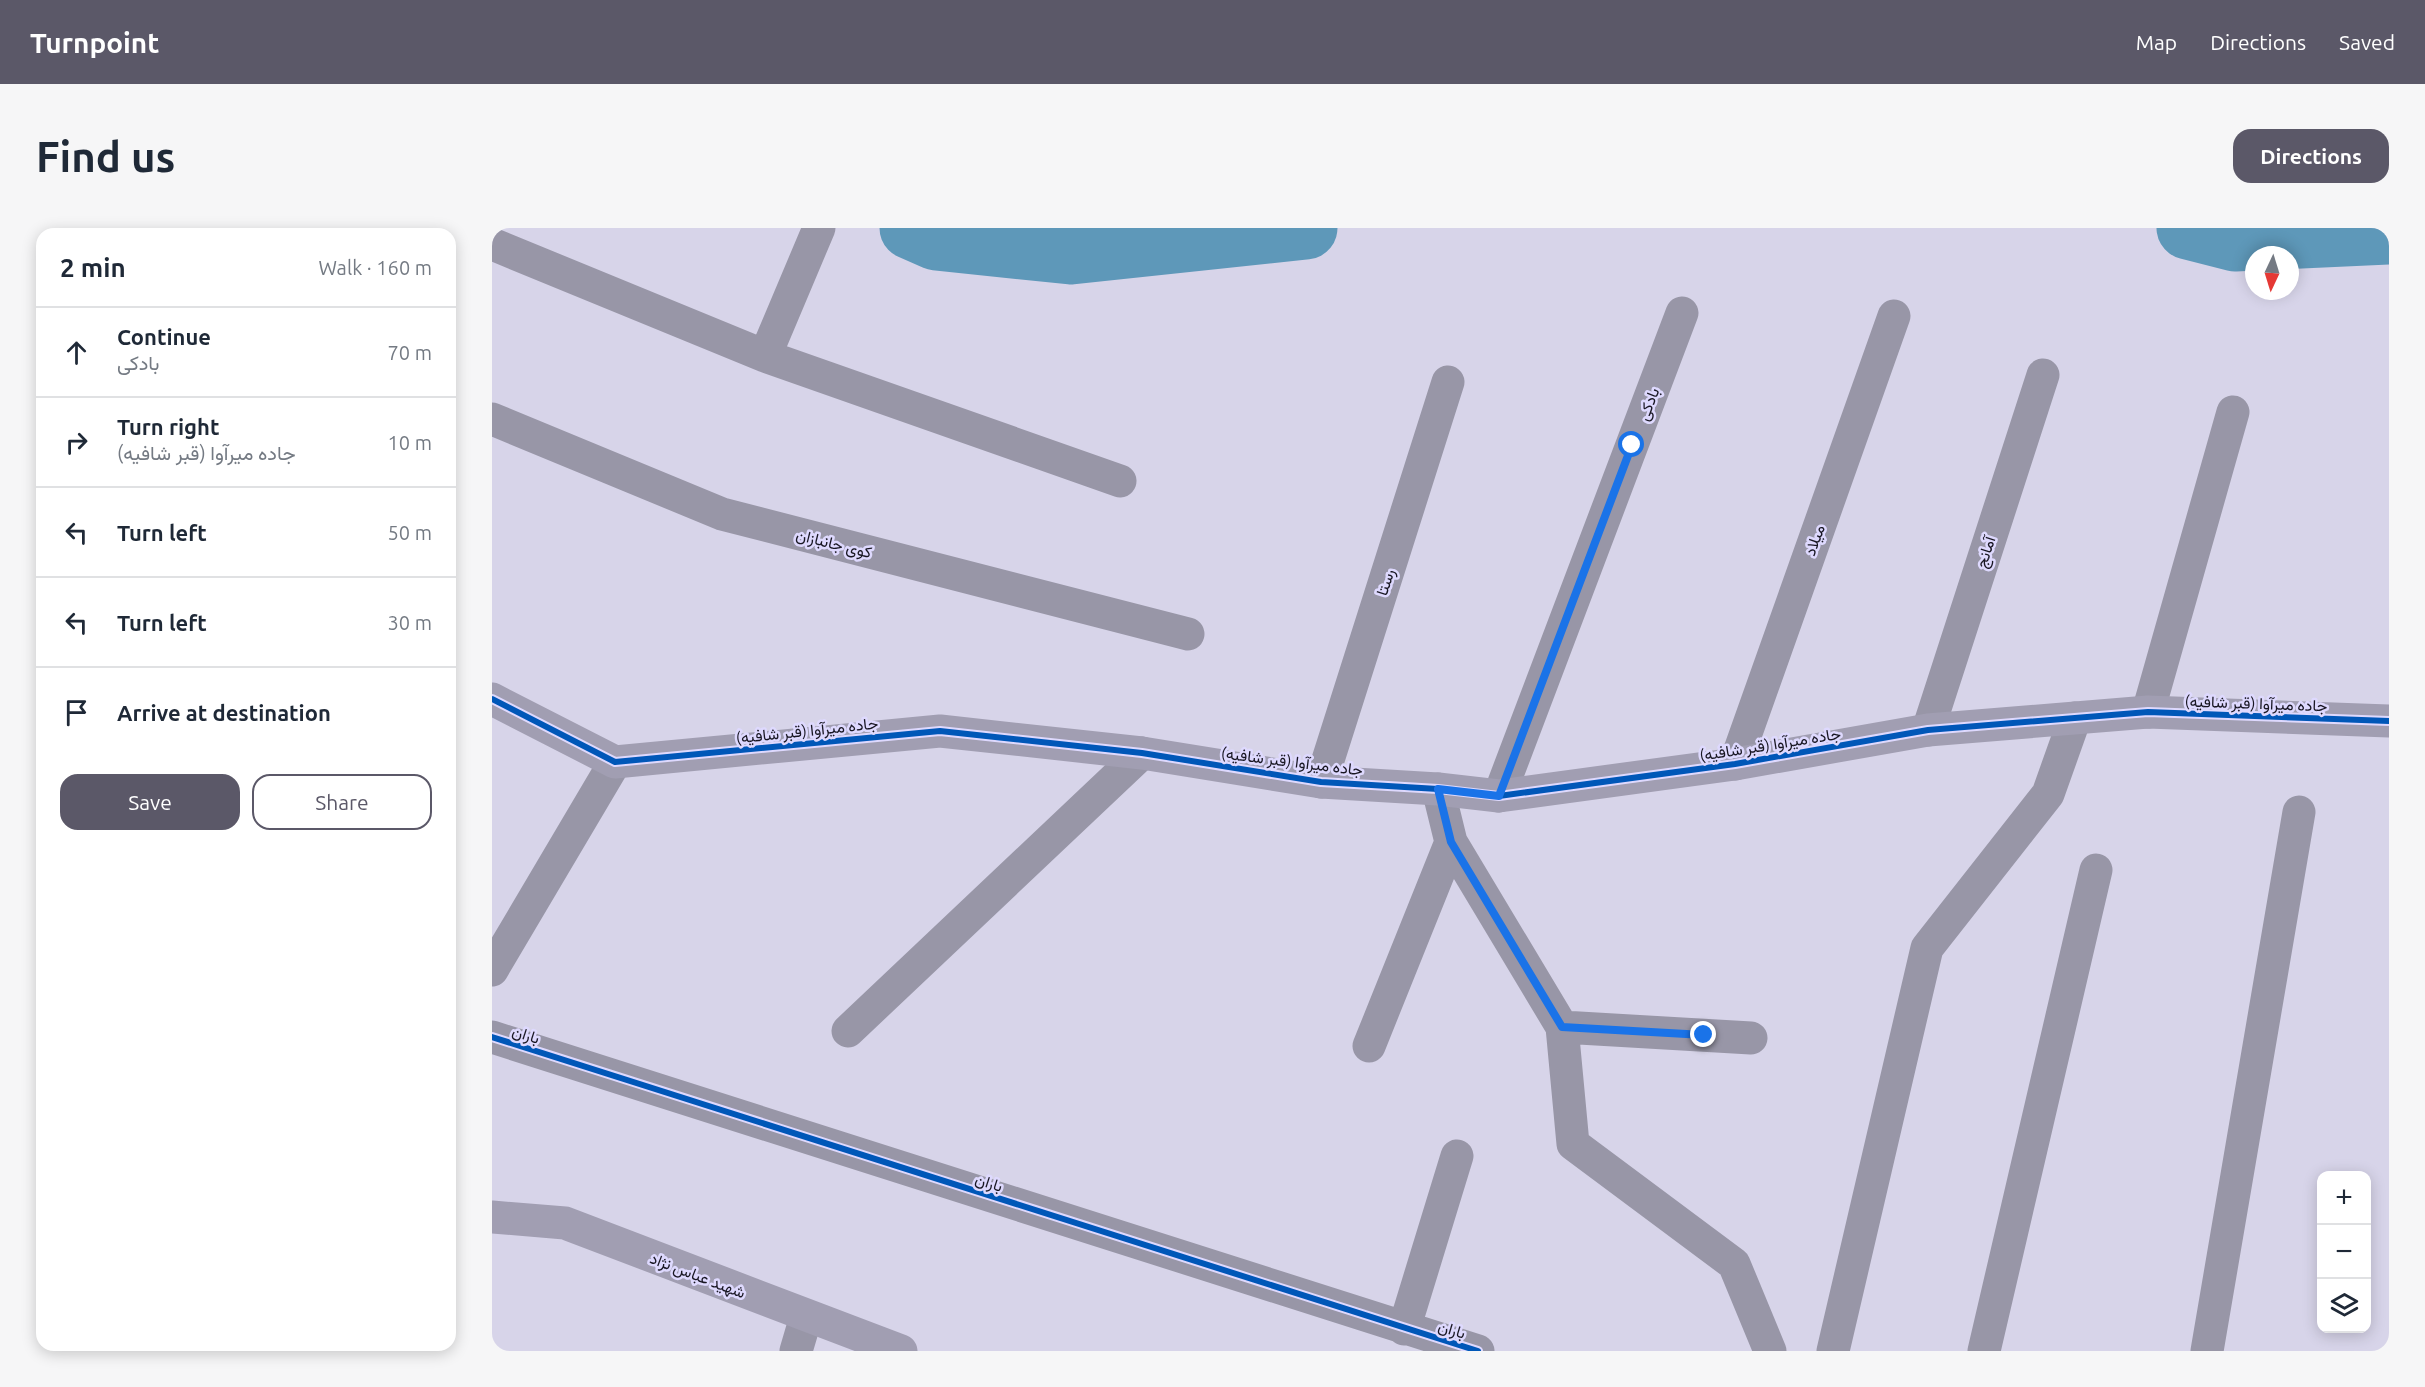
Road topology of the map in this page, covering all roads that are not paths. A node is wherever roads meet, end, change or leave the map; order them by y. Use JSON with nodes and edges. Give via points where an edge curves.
{"nodes":[{"id":1,"x":818,"y":231,"type":"edge"},
{"id":2,"x":492,"y":244,"type":"edge"},
{"id":3,"x":1682,"y":314,"type":"dead end"},
{"id":4,"x":1894,"y":316,"type":"dead end"},
{"id":5,"x":765,"y":356,"type":"junction"},
{"id":6,"x":2043,"y":375,"type":"dead end"},
{"id":7,"x":1448,"y":382,"type":"dead end"},
{"id":8,"x":2233,"y":412,"type":"dead end"},
{"id":9,"x":492,"y":419,"type":"edge"},
{"id":10,"x":1120,"y":482,"type":"dead end"},
{"id":11,"x":1188,"y":634,"type":"dead end"},
{"id":12,"x":492,"y":699,"type":"edge"},
{"id":13,"x":2148,"y":712,"type":"junction"},
{"id":14,"x":2075,"y":718,"type":"junction"},
{"id":15,"x":2389,"y":721,"type":"edge"},
{"id":16,"x":1928,"y":730,"type":"junction"},
{"id":17,"x":1143,"y":753,"type":"junction"},
{"id":18,"x":615,"y":762,"type":"junction"},
{"id":19,"x":1735,"y":765,"type":"junction"},
{"id":20,"x":1321,"y":782,"type":"junction"},
{"id":21,"x":1438,"y":789,"type":"junction"},
{"id":22,"x":1499,"y":796,"type":"junction"},
{"id":23,"x":2299,"y":812,"type":"dead end"},
{"id":24,"x":1451,"y":842,"type":"junction"},
{"id":25,"x":2096,"y":870,"type":"dead end"},
{"id":26,"x":492,"y":970,"type":"edge"},
{"id":27,"x":1562,"y":1027,"type":"junction"},
{"id":28,"x":848,"y":1031,"type":"dead end"},
{"id":29,"x":492,"y":1037,"type":"edge"},
{"id":30,"x":1751,"y":1038,"type":"dead end"},
{"id":31,"x":1369,"y":1046,"type":"dead end"},
{"id":32,"x":1457,"y":1156,"type":"dead end"},
{"id":33,"x":492,"y":1217,"type":"edge"},
{"id":34,"x":806,"y":1317,"type":"junction"},
{"id":35,"x":1404,"y":1329,"type":"junction"},
{"id":36,"x":796,"y":1351,"type":"edge"},
{"id":37,"x":901,"y":1351,"type":"edge"},
{"id":38,"x":1478,"y":1351,"type":"edge"},
{"id":39,"x":1770,"y":1351,"type":"edge"},
{"id":40,"x":1833,"y":1351,"type":"edge"},
{"id":41,"x":1984,"y":1351,"type":"edge"},
{"id":42,"x":2207,"y":1351,"type":"edge"}],
"edges":[{"from":1,"to":5,"type":"street"},
{"from":2,"to":5,"type":"street"},
{"from":3,"to":22,"type":"street","name":"بادکی"},
{"from":4,"to":19,"type":"street","name":"میلاد"},
{"from":5,"to":10,"type":"street"},
{"from":6,"to":16,"type":"street","name":"آمانج"},
{"from":7,"to":20,"type":"street","name":"رستا"},
{"from":8,"to":13,"type":"street"},
{"from":9,"to":11,"type":"street","name":"کوی جانبازان","via":[[722,514]]},
{"from":12,"to":18,"type":"street"},
{"from":13,"to":14,"type":"street","name":"جاده میرآوا (قبر شافیه)"},
{"from":13,"to":15,"type":"street","name":"جاده میرآوا (قبر شافیه)"},
{"from":14,"to":16,"type":"street","name":"جاده میرآوا (قبر شافیه)"},
{"from":14,"to":40,"type":"street","via":[[2048,794],[1927,948]]},
{"from":16,"to":19,"type":"street","name":"جاده میرآوا (قبر شافیه)"},
{"from":17,"to":18,"type":"street","name":"جاده میرآوا (قبر شافیه)","via":[[940,730]]},
{"from":17,"to":20,"type":"street","name":"جاده میرآوا (قبر شافیه)"},
{"from":17,"to":28,"type":"street"},
{"from":18,"to":26,"type":"street"},
{"from":19,"to":22,"type":"street","name":"جاده میرآوا (قبر شافیه)"},
{"from":20,"to":21,"type":"street","name":"جاده میرآوا (قبر شافیه)"},
{"from":21,"to":22,"type":"street","name":"جاده میرآوا (قبر شافیه)"},
{"from":21,"to":24,"type":"street"},
{"from":23,"to":42,"type":"street"},
{"from":24,"to":27,"type":"street"},
{"from":24,"to":31,"type":"street"},
{"from":25,"to":41,"type":"street"},
{"from":27,"to":30,"type":"street"},
{"from":27,"to":39,"type":"street","via":[[1573,1144],[1734,1264]]},
{"from":29,"to":35,"type":"street","name":"باران"},
{"from":32,"to":35,"type":"street"},
{"from":33,"to":34,"type":"street","name":"شهید عباس نژاد","via":[[565,1223]]},
{"from":34,"to":36,"type":"street"},
{"from":34,"to":37,"type":"street","name":"شهید عباس نژاد"},
{"from":35,"to":38,"type":"street","name":"باران"}]}
